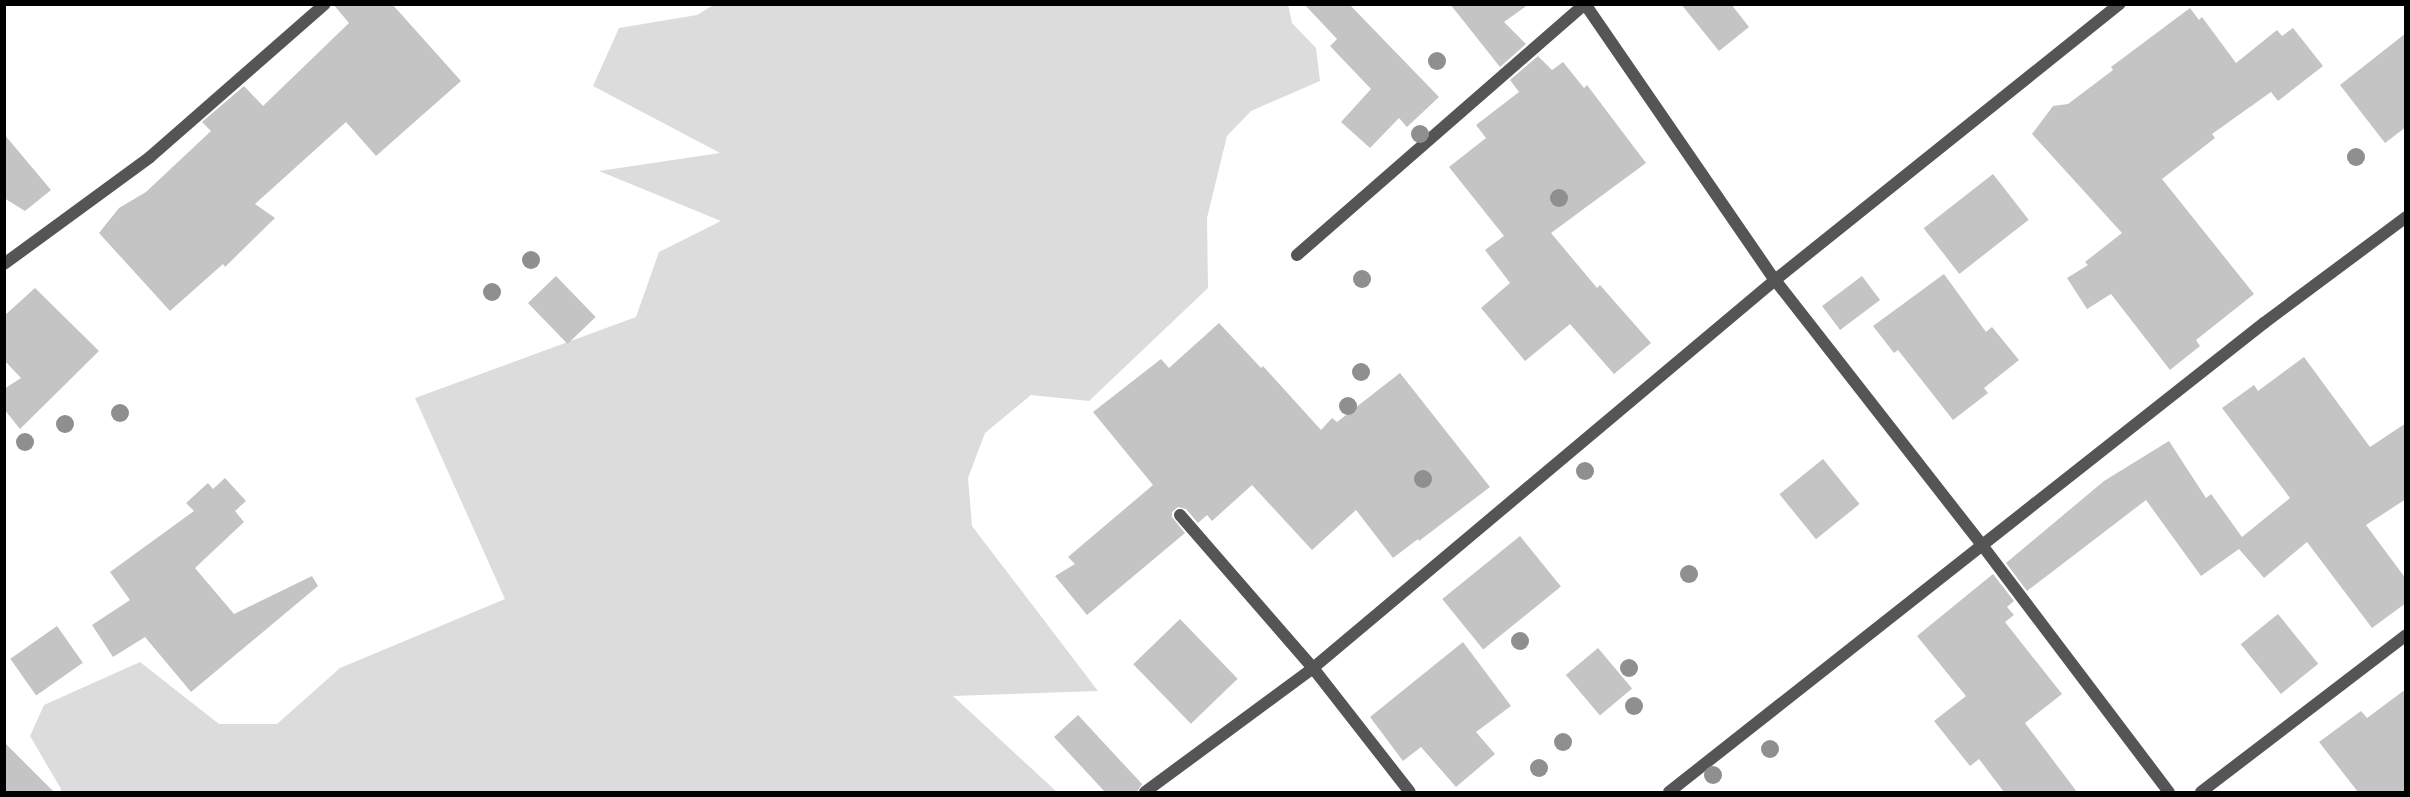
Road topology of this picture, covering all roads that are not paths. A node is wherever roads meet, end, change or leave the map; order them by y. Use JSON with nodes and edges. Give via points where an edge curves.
{"nodes":[{"id":1,"x":324,"y":4,"type":"edge"},
{"id":2,"x":1585,"y":4,"type":"edge"},
{"id":3,"x":2120,"y":4,"type":"edge"},
{"id":4,"x":2406,"y":217,"type":"edge"},
{"id":5,"x":1297,"y":255,"type":"dead end"},
{"id":6,"x":4,"y":264,"type":"edge"},
{"id":7,"x":1775,"y":280,"type":"junction"},
{"id":8,"x":1180,"y":515,"type":"dead end"},
{"id":9,"x":1982,"y":545,"type":"junction"},
{"id":10,"x":2406,"y":635,"type":"edge"},
{"id":11,"x":1313,"y":668,"type":"junction"},
{"id":12,"x":1145,"y":792,"type":"edge"},
{"id":13,"x":1410,"y":792,"type":"edge"},
{"id":14,"x":1670,"y":792,"type":"edge"},
{"id":15,"x":2169,"y":792,"type":"edge"},
{"id":16,"x":2201,"y":792,"type":"edge"}],
"edges":[{"from":1,"to":6,"type":"street","via":[[150,157]]},
{"from":2,"to":5,"type":"street"},
{"from":2,"to":7,"type":"street"},
{"from":3,"to":7,"type":"street"},
{"from":4,"to":9,"type":"street","via":[[2264,323]]},
{"from":7,"to":9,"type":"street"},
{"from":7,"to":11,"type":"street"},
{"from":8,"to":11,"type":"street"},
{"from":9,"to":14,"type":"street"},
{"from":9,"to":15,"type":"street"},
{"from":10,"to":16,"type":"street"},
{"from":11,"to":12,"type":"street"},
{"from":11,"to":13,"type":"street"}]}
